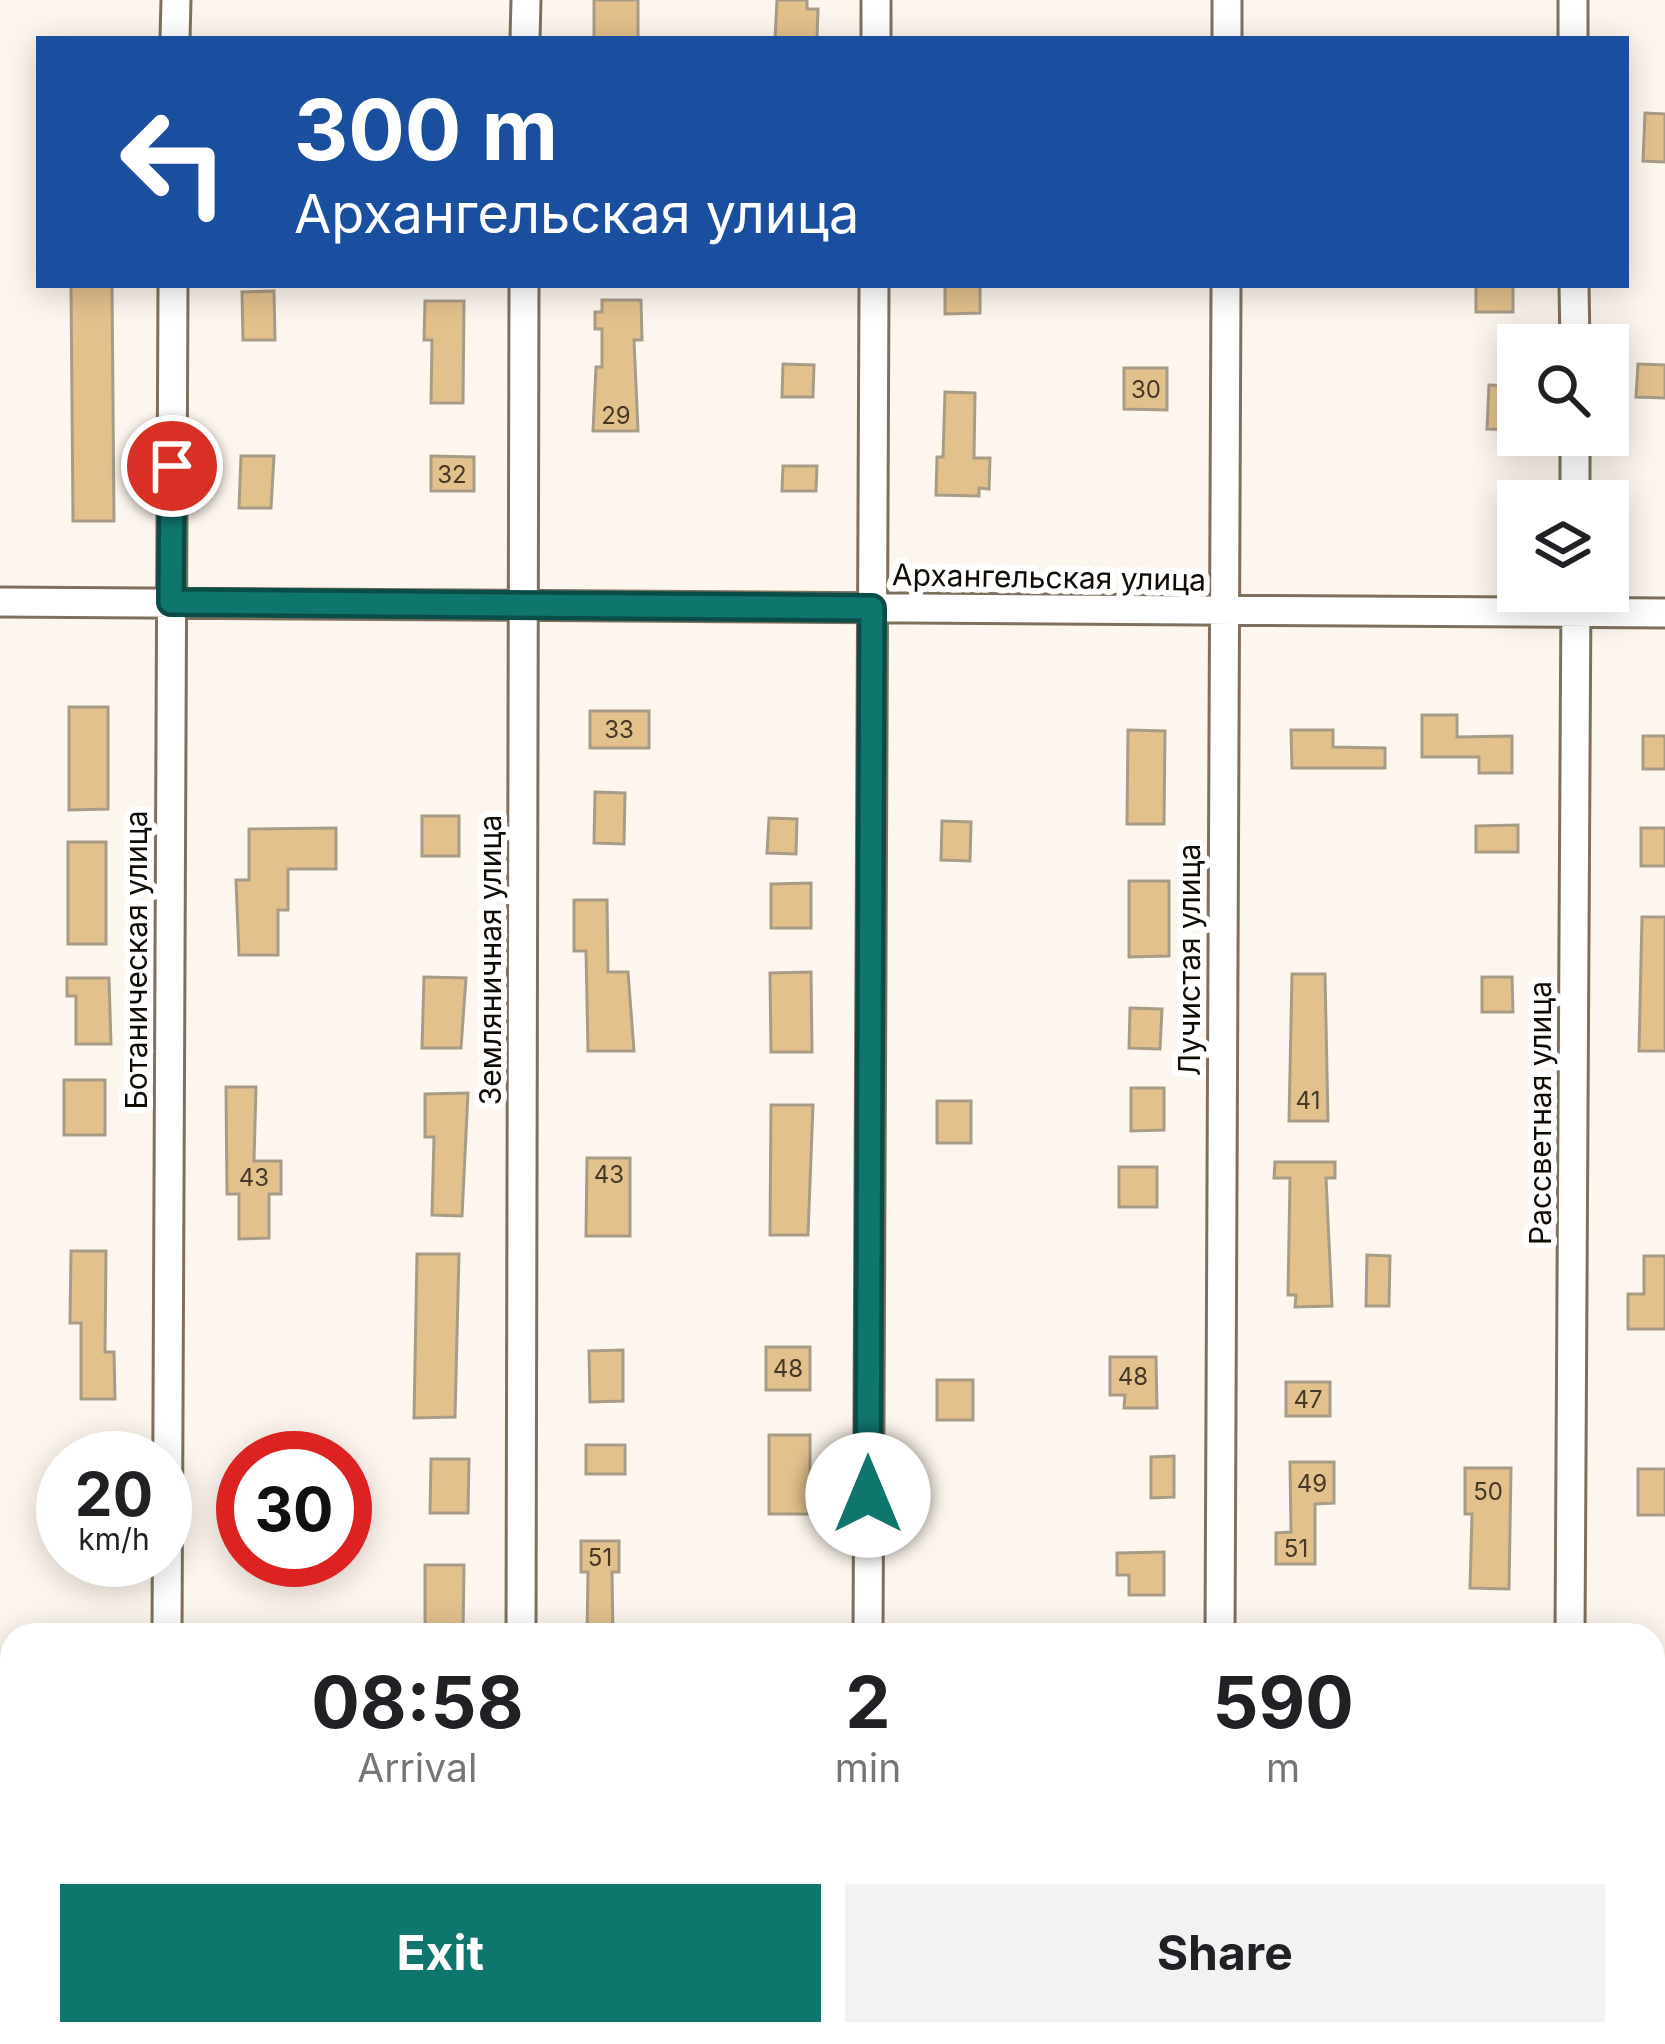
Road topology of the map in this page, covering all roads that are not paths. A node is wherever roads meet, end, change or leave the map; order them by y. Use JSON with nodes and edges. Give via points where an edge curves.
{"nodes":[{"id":1,"x":176,"y":0,"type":"edge"},
{"id":2,"x":526,"y":0,"type":"edge"},
{"id":3,"x":876,"y":0,"type":"edge"},
{"id":4,"x":1227,"y":0,"type":"edge"},
{"id":5,"x":1573,"y":0,"type":"edge"},
{"id":6,"x":176,"y":36,"type":"edge"},
{"id":7,"x":525,"y":36,"type":"edge"},
{"id":8,"x":876,"y":36,"type":"edge"},
{"id":9,"x":1227,"y":36,"type":"edge"},
{"id":10,"x":1573,"y":36,"type":"edge"},
{"id":11,"x":173,"y":288,"type":"edge"},
{"id":12,"x":524,"y":288,"type":"edge"},
{"id":13,"x":874,"y":288,"type":"edge"},
{"id":14,"x":1226,"y":288,"type":"edge"},
{"id":15,"x":1574,"y":288,"type":"edge"},
{"id":16,"x":1575,"y":324,"type":"edge"},
{"id":17,"x":0,"y":602,"type":"edge"},
{"id":18,"x":171,"y":602,"type":"junction"},
{"id":19,"x":1497,"y":604,"type":"edge"},
{"id":20,"x":523,"y":606,"type":"junction"},
{"id":21,"x":872,"y":608,"type":"junction"},
{"id":22,"x":1629,"y":609,"type":"edge"},
{"id":23,"x":1224,"y":612,"type":"junction"},
{"id":24,"x":1576,"y":612,"type":"edge"},
{"id":25,"x":1665,"y":613,"type":"edge"},
{"id":26,"x":167,"y":1623,"type":"edge"},
{"id":27,"x":521,"y":1623,"type":"edge"},
{"id":28,"x":868,"y":1623,"type":"edge"},
{"id":29,"x":1220,"y":1623,"type":"edge"},
{"id":30,"x":1570,"y":1623,"type":"edge"}],
"edges":[{"from":1,"to":6,"type":"street"},
{"from":2,"to":7,"type":"street"},
{"from":3,"to":8,"type":"street"},
{"from":4,"to":9,"type":"street"},
{"from":5,"to":10,"type":"street"},
{"from":11,"to":18,"type":"street","name":"Ботаническая улица"},
{"from":12,"to":20,"type":"street","name":"Земляничная улица"},
{"from":13,"to":21,"type":"street"},
{"from":14,"to":23,"type":"street","name":"Лучистая улица"},
{"from":15,"to":16,"type":"street"},
{"from":17,"to":18,"type":"street","name":"Архангельская улица"},
{"from":18,"to":20,"type":"street","name":"Архангельская улица"},
{"from":18,"to":26,"type":"street","name":"Ботаническая улица"},
{"from":19,"to":23,"type":"street","name":"Архангельская улица"},
{"from":20,"to":21,"type":"street","name":"Архангельская улица"},
{"from":20,"to":27,"type":"street","name":"Земляничная улица"},
{"from":21,"to":23,"type":"street","name":"Архангельская улица"},
{"from":21,"to":28,"type":"street"},
{"from":22,"to":25,"type":"street","name":"Архангельская улица"},
{"from":23,"to":29,"type":"street","name":"Лучистая улица"},
{"from":24,"to":30,"type":"street","name":"Рассветная улица"}]}
